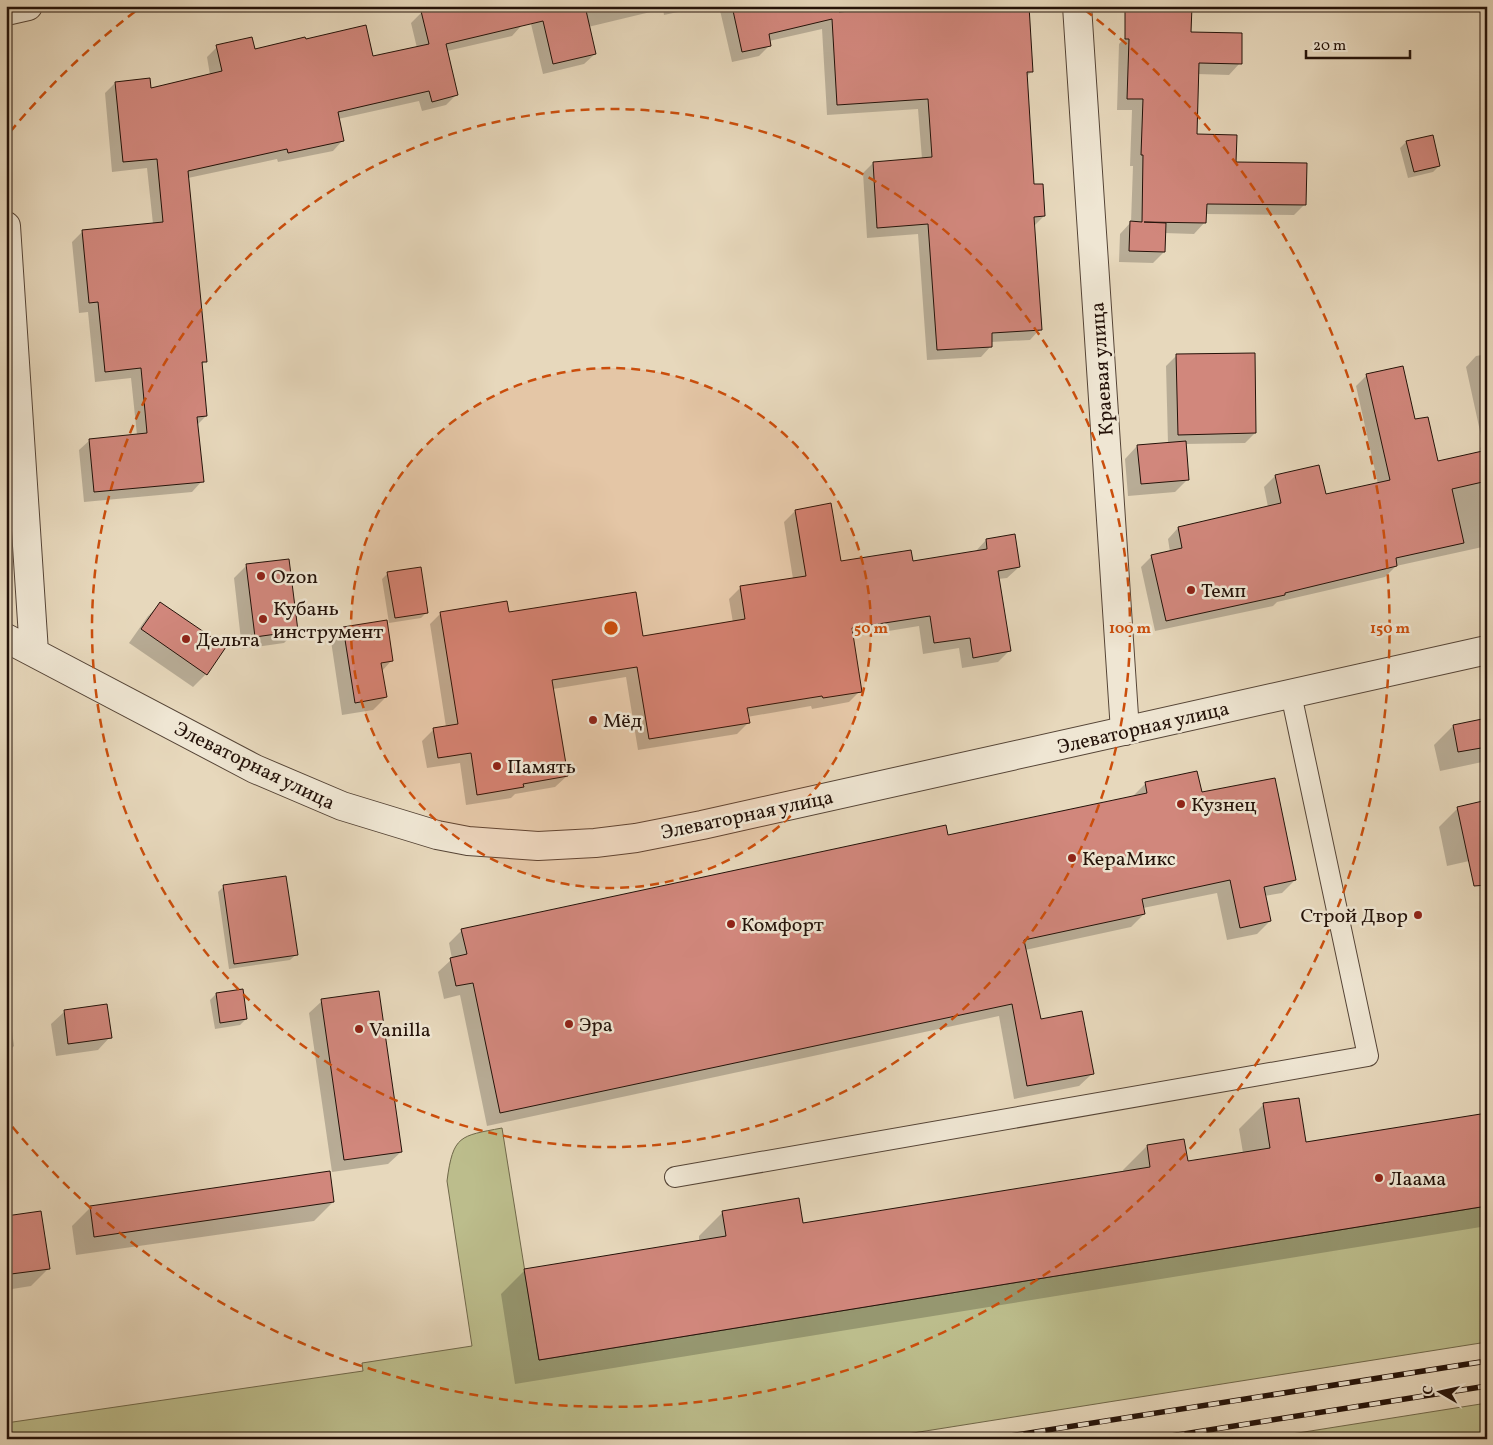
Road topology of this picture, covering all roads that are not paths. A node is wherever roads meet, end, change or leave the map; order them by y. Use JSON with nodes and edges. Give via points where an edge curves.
{"nodes":[{"id":1,"x":28,"y":6,"type":"edge"},
{"id":2,"x":1077,"y":6,"type":"edge"},
{"id":3,"x":6,"y":11,"type":"edge"},
{"id":4,"x":6,"y":226,"type":"edge"},
{"id":5,"x":6,"y":638,"type":"edge"},
{"id":6,"x":1487,"y":650,"type":"edge"},
{"id":7,"x":34,"y":652,"type":"junction"},
{"id":8,"x":1291,"y":694,"type":"junction"},
{"id":9,"x":1125,"y":731,"type":"junction"},
{"id":10,"x":675,"y":1178,"type":"dead end"}],
"edges":[{"from":1,"to":3,"type":"street"},
{"from":2,"to":9,"type":"street","name":"Краевая улица"},
{"from":4,"to":7,"type":"street"},
{"from":5,"to":7,"type":"street","name":"Элеваторная улица"},
{"from":6,"to":8,"type":"street","name":"Элеваторная улица"},
{"from":7,"to":9,"type":"street","name":"Элеваторная улица","via":[[255,769],[326,800],[437,834],[502,844],[538,846],[636,838]]},
{"from":8,"to":9,"type":"street","name":"Элеваторная улица"},
{"from":8,"to":10,"type":"lane","via":[[1368,1056]]}]}
